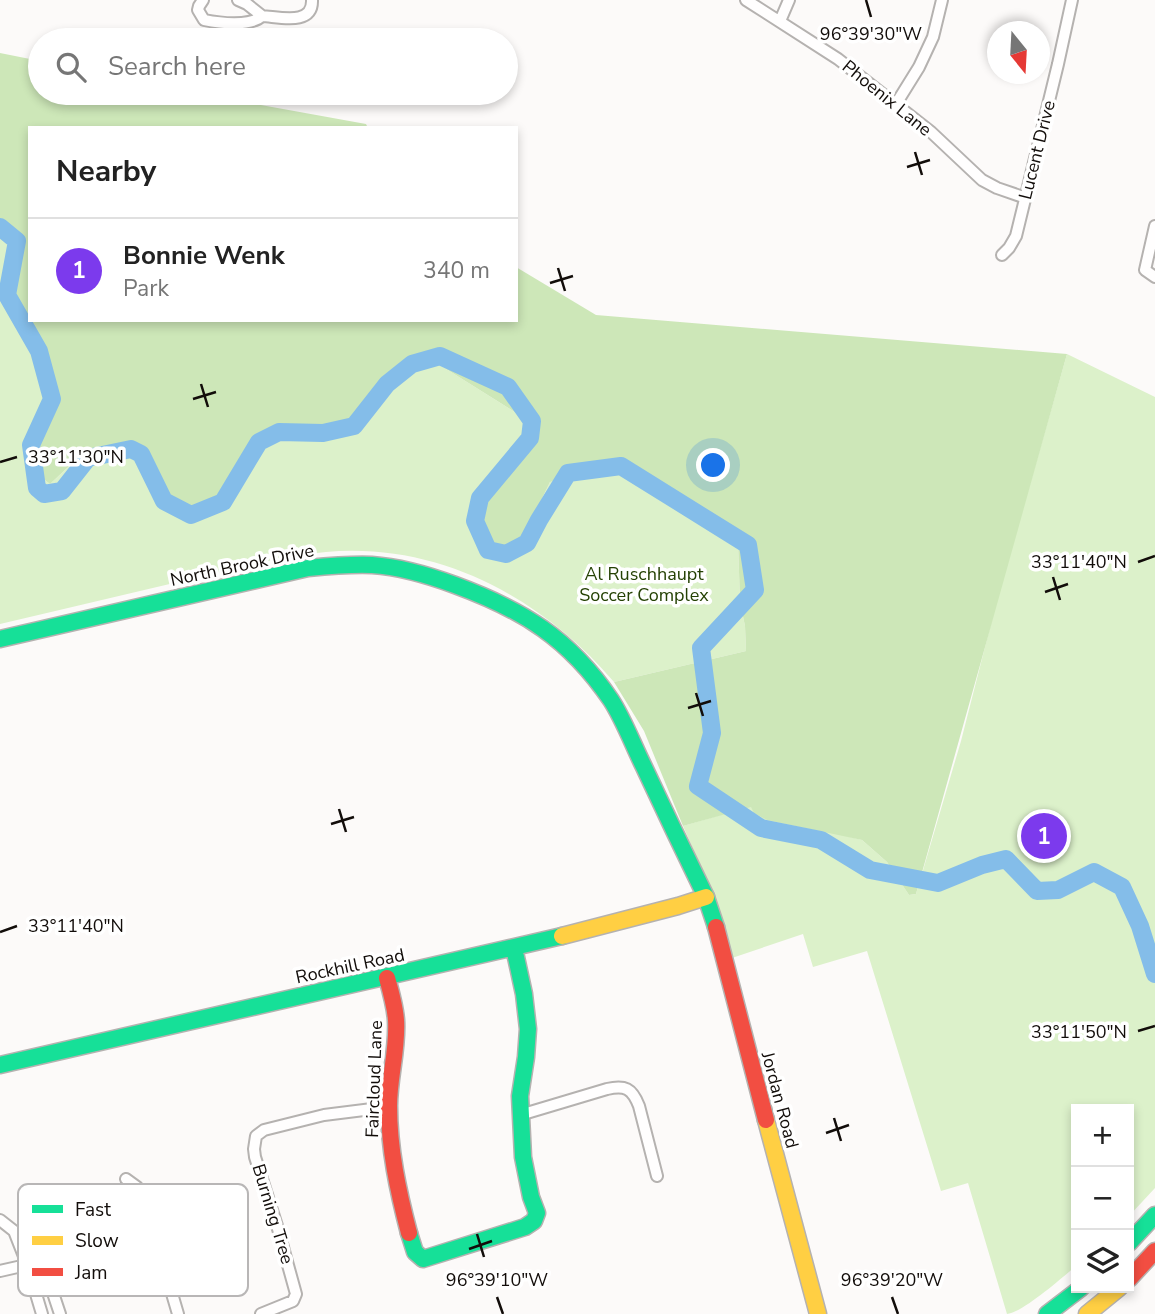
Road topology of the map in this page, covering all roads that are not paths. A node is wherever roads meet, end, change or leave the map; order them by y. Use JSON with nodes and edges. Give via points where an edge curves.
{"nodes":[{"id":1,"x":203,"y":0,"type":"edge"},
{"id":2,"x":238,"y":0,"type":"edge"},
{"id":3,"x":312,"y":0,"type":"edge"},
{"id":4,"x":746,"y":0,"type":"edge"},
{"id":5,"x":789,"y":0,"type":"edge"},
{"id":6,"x":942,"y":0,"type":"edge"},
{"id":7,"x":1072,"y":0,"type":"edge"},
{"id":8,"x":262,"y":16,"type":"junction"},
{"id":9,"x":780,"y":21,"type":"junction"},
{"id":10,"x":895,"y":104,"type":"junction"},
{"id":11,"x":1026,"y":198,"type":"junction"},
{"id":12,"x":1155,"y":226,"type":"edge"},
{"id":13,"x":1002,"y":255,"type":"dead end"},
{"id":14,"x":1155,"y":277,"type":"edge"},
{"id":15,"x":0,"y":639,"type":"edge"},
{"id":16,"x":706,"y":897,"type":"junction"},
{"id":17,"x":514,"y":948,"type":"junction"},
{"id":18,"x":387,"y":978,"type":"junction"},
{"id":19,"x":0,"y":1065,"type":"edge"},
{"id":20,"x":388,"y":1107,"type":"junction"},
{"id":21,"x":520,"y":1115,"type":"junction"},
{"id":22,"x":657,"y":1176,"type":"dead end"},
{"id":23,"x":127,"y":1179,"type":"dead end"},
{"id":24,"x":133,"y":1184,"type":"edge"},
{"id":25,"x":1155,"y":1215,"type":"edge"},
{"id":26,"x":0,"y":1220,"type":"edge"},
{"id":27,"x":13,"y":1231,"type":"junction"},
{"id":28,"x":18,"y":1234,"type":"edge"},
{"id":29,"x":1134,"y":1238,"type":"edge"},
{"id":30,"x":18,"y":1243,"type":"edge"},
{"id":31,"x":1155,"y":1251,"type":"edge"},
{"id":32,"x":18,"y":1267,"type":"edge"},
{"id":33,"x":0,"y":1271,"type":"edge"},
{"id":34,"x":1134,"y":1274,"type":"edge"},
{"id":35,"x":1074,"y":1293,"type":"edge"},
{"id":36,"x":1113,"y":1293,"type":"edge"},
{"id":37,"x":36,"y":1296,"type":"edge"},
{"id":38,"x":54,"y":1296,"type":"edge"},
{"id":39,"x":173,"y":1296,"type":"edge"},
{"id":40,"x":42,"y":1314,"type":"edge"},
{"id":41,"x":60,"y":1314,"type":"edge"},
{"id":42,"x":178,"y":1314,"type":"edge"},
{"id":43,"x":261,"y":1314,"type":"edge"},
{"id":44,"x":818,"y":1314,"type":"edge"},
{"id":45,"x":1047,"y":1314,"type":"edge"},
{"id":46,"x":1087,"y":1314,"type":"edge"}],
"edges":[{"from":1,"to":8,"type":"street","via":[[198,10],[204,20],[242,23]]},
{"from":2,"to":8,"type":"street"},
{"from":3,"to":8,"type":"street","via":[[310,12],[299,19]]},
{"from":4,"to":9,"type":"street","name":"Phoenix Lane"},
{"from":5,"to":9,"type":"street"},
{"from":6,"to":10,"type":"street","via":[[929,45]]},
{"from":7,"to":11,"type":"street","name":"Lucent Drive"},
{"from":9,"to":10,"type":"street","name":"Phoenix Lane"},
{"from":10,"to":11,"type":"street","name":"Phoenix Lane","via":[[982,180]]},
{"from":11,"to":13,"type":"street","name":"Lucent Drive","via":[[1016,236]]},
{"from":12,"to":14,"type":"street","via":[[1145,270]]},
{"from":15,"to":16,"type":"street","name":"North Brook Drive","via":[[341,564],[408,570],[492,598],[558,640],[598,680],[624,724]]},
{"from":16,"to":17,"type":"street","name":"Rockhill Road"},
{"from":16,"to":44,"type":"street","name":"Jordan Road"},
{"from":17,"to":18,"type":"street","name":"Rockhill Road"},
{"from":17,"to":21,"type":"street","via":[[528,1029]]},
{"from":18,"to":19,"type":"street","name":"Rockhill Road"},
{"from":18,"to":20,"type":"street","name":"Faircloud Lane","via":[[396,1024]]},
{"from":20,"to":21,"type":"street","name":"Faircloud Lane","via":[[396,1182],[412,1244],[423,1259],[534,1222],[537,1213],[525,1170]]},
{"from":20,"to":43,"type":"street","name":"Burning Tree","via":[[324,1115],[256,1136],[255,1157],[296,1288],[293,1301]]},
{"from":21,"to":22,"type":"street","via":[[624,1088],[639,1106]]},
{"from":23,"to":24,"type":"street"},
{"from":25,"to":29,"type":"street"},
{"from":26,"to":27,"type":"street"},
{"from":27,"to":28,"type":"street"},
{"from":27,"to":30,"type":"street"},
{"from":31,"to":34,"type":"street"},
{"from":32,"to":33,"type":"street"},
{"from":35,"to":45,"type":"street"},
{"from":36,"to":46,"type":"street"},
{"from":37,"to":40,"type":"street"},
{"from":38,"to":41,"type":"street"},
{"from":39,"to":42,"type":"street"}]}
